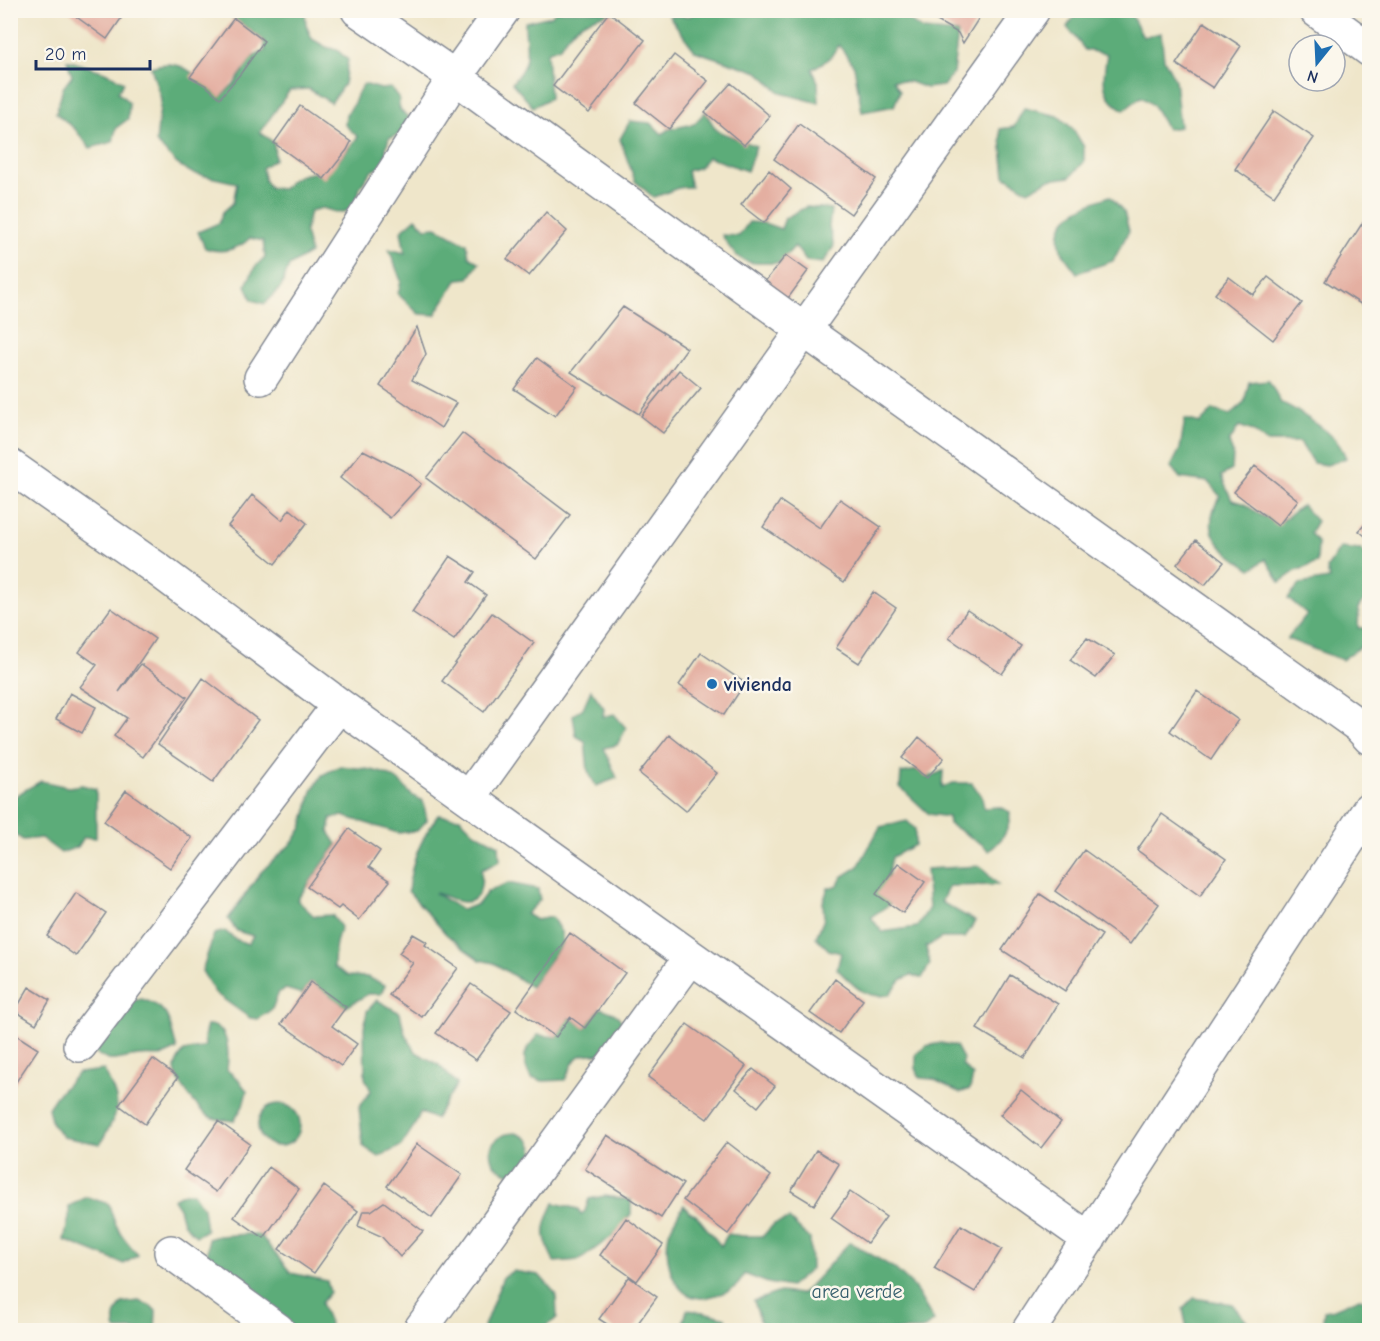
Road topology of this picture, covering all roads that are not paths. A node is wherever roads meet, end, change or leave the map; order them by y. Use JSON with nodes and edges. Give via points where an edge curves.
{"nodes":[{"id":1,"x":358,"y":10,"type":"edge"},
{"id":2,"x":503,"y":10,"type":"edge"},
{"id":3,"x":1033,"y":10,"type":"edge"},
{"id":4,"x":1316,"y":10,"type":"edge"},
{"id":5,"x":1370,"y":50,"type":"edge"},
{"id":6,"x":455,"y":76,"type":"junction"},
{"id":7,"x":804,"y":330,"type":"junction"},
{"id":8,"x":261,"y":378,"type":"dead end"},
{"id":9,"x":10,"y":466,"type":"edge"},
{"id":10,"x":339,"y":705,"type":"junction"},
{"id":11,"x":1370,"y":738,"type":"edge"},
{"id":12,"x":469,"y":798,"type":"junction"},
{"id":13,"x":1370,"y":808,"type":"edge"},
{"id":14,"x":691,"y":957,"type":"junction"},
{"id":15,"x":80,"y":1045,"type":"dead end"},
{"id":16,"x":1089,"y":1239,"type":"junction"},
{"id":17,"x":171,"y":1252,"type":"dead end"},
{"id":18,"x":278,"y":1330,"type":"edge"},
{"id":19,"x":420,"y":1330,"type":"edge"},
{"id":20,"x":1029,"y":1330,"type":"edge"}],
"edges":[{"from":1,"to":6,"type":"street"},
{"from":2,"to":6,"type":"street"},
{"from":3,"to":7,"type":"street"},
{"from":4,"to":5,"type":"street"},
{"from":6,"to":7,"type":"street"},
{"from":6,"to":8,"type":"street"},
{"from":7,"to":11,"type":"street","via":[[1359,726]]},
{"from":7,"to":12,"type":"street"},
{"from":9,"to":10,"type":"street","via":[[157,569]]},
{"from":10,"to":12,"type":"street"},
{"from":10,"to":15,"type":"street"},
{"from":12,"to":14,"type":"street"},
{"from":13,"to":16,"type":"street"},
{"from":14,"to":16,"type":"street"},
{"from":14,"to":19,"type":"street"},
{"from":16,"to":20,"type":"street"},
{"from":17,"to":18,"type":"street"}]}
